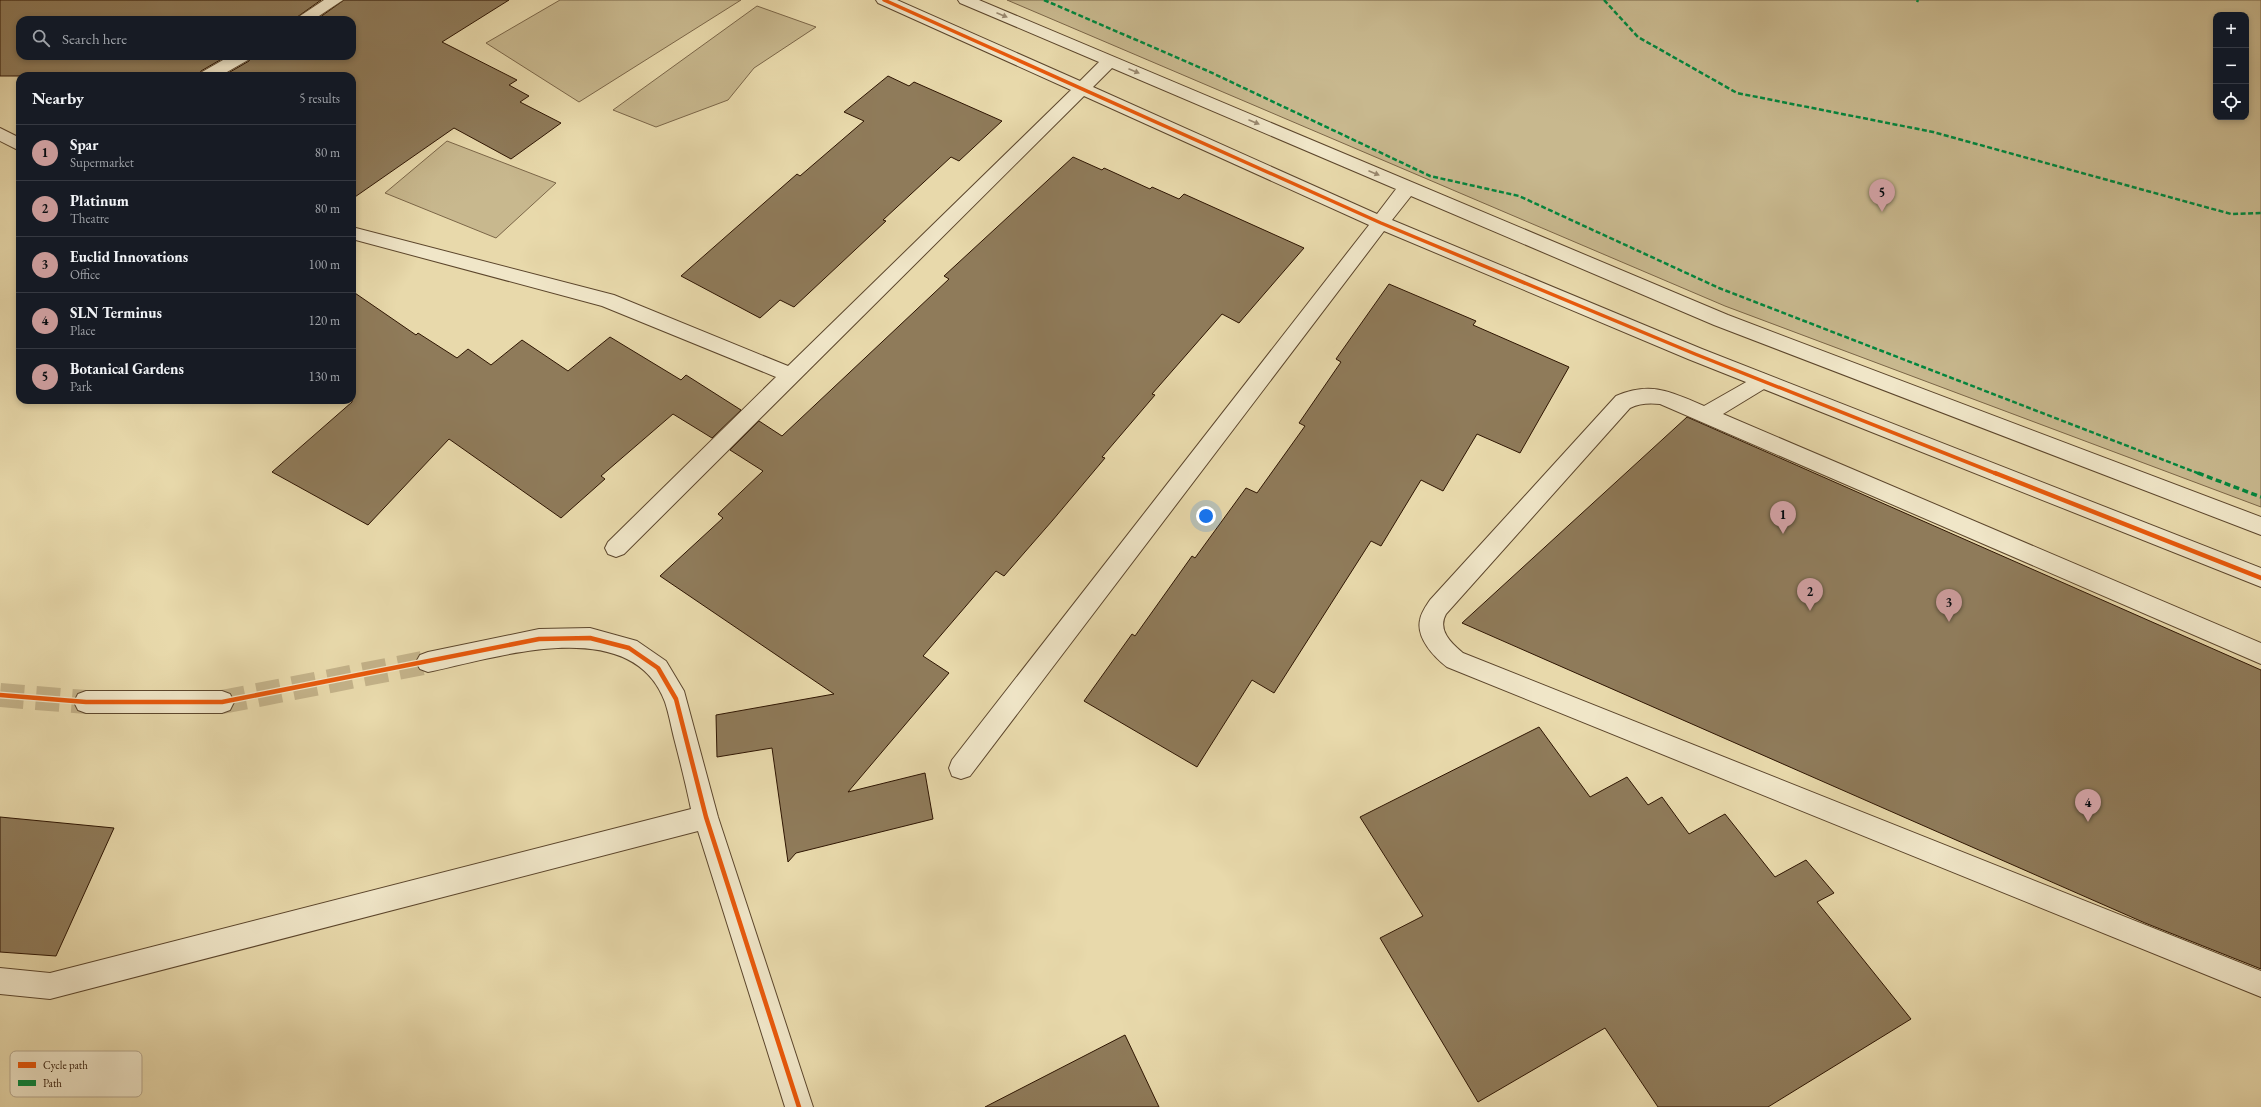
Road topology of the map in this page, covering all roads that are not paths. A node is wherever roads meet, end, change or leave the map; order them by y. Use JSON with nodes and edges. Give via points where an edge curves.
{"nodes":[{"id":1,"x":335,"y":0,"type":"edge"},
{"id":2,"x":884,"y":0,"type":"edge"},
{"id":3,"x":966,"y":0,"type":"edge"},
{"id":4,"x":309,"y":16,"type":"edge"},
{"id":5,"x":235,"y":60,"type":"edge"},
{"id":6,"x":1110,"y":61,"type":"junction"},
{"id":7,"x":215,"y":72,"type":"edge"},
{"id":8,"x":1081,"y":89,"type":"junction"},
{"id":9,"x":0,"y":134,"type":"edge"},
{"id":10,"x":16,"y":143,"type":"edge"},
{"id":11,"x":1408,"y":187,"type":"junction"},
{"id":12,"x":1381,"y":222,"type":"junction"},
{"id":13,"x":356,"y":235,"type":"edge"},
{"id":14,"x":792,"y":375,"type":"junction"},
{"id":15,"x":1762,"y":381,"type":"junction"},
{"id":16,"x":1705,"y":415,"type":"junction"},
{"id":17,"x":2261,"y":526,"type":"edge"},
{"id":18,"x":616,"y":548,"type":"dead end"},
{"id":19,"x":2261,"y":578,"type":"edge"},
{"id":20,"x":2261,"y":654,"type":"edge"},
{"id":21,"x":428,"y":662,"type":"tunnel mouth"},
{"id":22,"x":86,"y":702,"type":"tunnel mouth"},
{"id":23,"x":222,"y":702,"type":"tunnel mouth"},
{"id":24,"x":961,"y":768,"type":"dead end"},
{"id":25,"x":706,"y":817,"type":"junction"},
{"id":26,"x":0,"y":981,"type":"edge"},
{"id":27,"x":2261,"y":984,"type":"edge"},
{"id":28,"x":799,"y":1107,"type":"edge"}],
"edges":[{"from":1,"to":4,"type":"street"},
{"from":2,"to":8,"type":"street"},
{"from":3,"to":6,"type":"street","one_way":true},
{"from":5,"to":7,"type":"street"},
{"from":6,"to":8,"type":"street"},
{"from":6,"to":11,"type":"street","one_way":true},
{"from":8,"to":12,"type":"street"},
{"from":8,"to":14,"type":"street"},
{"from":9,"to":10,"type":"street"},
{"from":11,"to":12,"type":"street"},
{"from":11,"to":17,"type":"street","via":[[1721,320]]},
{"from":12,"to":15,"type":"street"},
{"from":12,"to":24,"type":"street"},
{"from":13,"to":14,"type":"street","via":[[607,300]]},
{"from":14,"to":18,"type":"street"},
{"from":15,"to":16,"type":"street"},
{"from":15,"to":19,"type":"street"},
{"from":16,"to":20,"type":"street"},
{"from":16,"to":27,"type":"street","via":[[1663,397],[1649,395],[1623,402],[1438,607],[1431,621],[1433,633],[1442,649],[1455,660]]},
{"from":21,"to":25,"type":"street","via":[[539,639],[590,638],[629,648],[658,668],[676,699]]},
{"from":22,"to":23,"type":"street"},
{"from":25,"to":26,"type":"street","via":[[50,986]]},
{"from":25,"to":28,"type":"street"}]}
